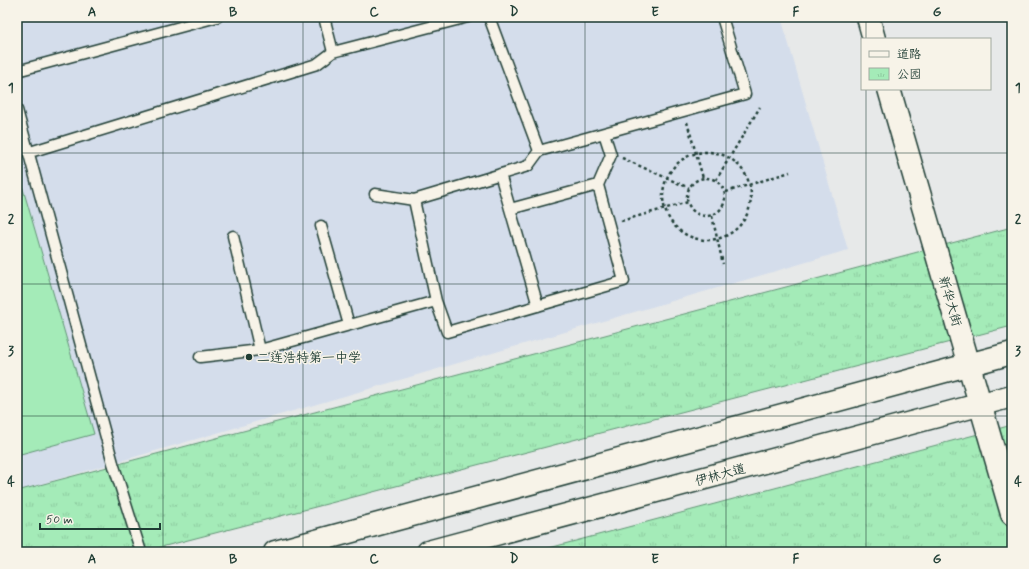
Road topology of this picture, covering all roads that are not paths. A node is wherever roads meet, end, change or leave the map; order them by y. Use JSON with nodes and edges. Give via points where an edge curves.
{"nodes":[{"id":1,"x":217,"y":17,"type":"edge"},
{"id":2,"x":324,"y":17,"type":"edge"},
{"id":3,"x":468,"y":17,"type":"edge"},
{"id":4,"x":488,"y":17,"type":"edge"},
{"id":5,"x":722,"y":17,"type":"edge"},
{"id":6,"x":868,"y":17,"type":"edge"},
{"id":7,"x":874,"y":38,"type":"edge"},
{"id":8,"x":333,"y":52,"type":"junction"},
{"id":9,"x":17,"y":71,"type":"edge"},
{"id":10,"x":889,"y":90,"type":"edge"},
{"id":11,"x":17,"y":110,"type":"edge"},
{"id":12,"x":604,"y":133,"type":"junction"},
{"id":13,"x":539,"y":151,"type":"junction"},
{"id":14,"x":30,"y":152,"type":"junction"},
{"id":15,"x":500,"y":174,"type":"junction"},
{"id":16,"x":598,"y":185,"type":"junction"},
{"id":17,"x":375,"y":194,"type":"dead end"},
{"id":18,"x":414,"y":200,"type":"junction"},
{"id":19,"x":510,"y":209,"type":"junction"},
{"id":20,"x":321,"y":226,"type":"dead end"},
{"id":21,"x":234,"y":236,"type":"dead end"},
{"id":22,"x":436,"y":301,"type":"junction"},
{"id":23,"x":538,"y":306,"type":"junction"},
{"id":24,"x":350,"y":325,"type":"junction"},
{"id":25,"x":260,"y":350,"type":"junction"},
{"id":26,"x":1012,"y":353,"type":"edge"},
{"id":27,"x":200,"y":357,"type":"dead end"},
{"id":28,"x":970,"y":364,"type":"junction"},
{"id":29,"x":1012,"y":396,"type":"edge"},
{"id":30,"x":981,"y":405,"type":"junction"},
{"id":31,"x":1012,"y":514,"type":"edge"},
{"id":32,"x":140,"y":552,"type":"edge"},
{"id":33,"x":275,"y":552,"type":"edge"},
{"id":34,"x":428,"y":552,"type":"edge"}],
"edges":[{"from":1,"to":9,"type":"lane"},
{"from":2,"to":8,"type":"lane"},
{"from":3,"to":8,"type":"lane"},
{"from":4,"to":13,"type":"lane"},
{"from":5,"to":12,"type":"lane","via":[[745,94]]},
{"from":6,"to":7,"type":"main road"},
{"from":8,"to":14,"type":"lane","via":[[318,64]]},
{"from":10,"to":28,"type":"main road","name":"新华大街"},
{"from":11,"to":14,"type":"lane"},
{"from":12,"to":13,"type":"lane"},
{"from":12,"to":16,"type":"lane","via":[[611,155]]},
{"from":13,"to":15,"type":"lane","via":[[528,166]]},
{"from":14,"to":32,"type":"lane","via":[[113,463]]},
{"from":15,"to":18,"type":"lane"},
{"from":15,"to":19,"type":"lane"},
{"from":16,"to":19,"type":"lane"},
{"from":16,"to":23,"type":"lane","via":[[624,282]]},
{"from":17,"to":18,"type":"lane"},
{"from":18,"to":22,"type":"lane"},
{"from":19,"to":23,"type":"lane"},
{"from":20,"to":24,"type":"lane"},
{"from":21,"to":25,"type":"lane"},
{"from":22,"to":23,"type":"lane","via":[[447,332]]},
{"from":22,"to":24,"type":"lane"},
{"from":24,"to":25,"type":"lane"},
{"from":25,"to":27,"type":"lane"},
{"from":26,"to":28,"type":"main road"},
{"from":28,"to":30,"type":"main road","name":"新华大街"},
{"from":28,"to":33,"type":"main road"},
{"from":29,"to":30,"type":"main road","name":"伊林大道"},
{"from":30,"to":31,"type":"main road","name":"新华大街"},
{"from":30,"to":34,"type":"main road","name":"伊林大道"}]}
